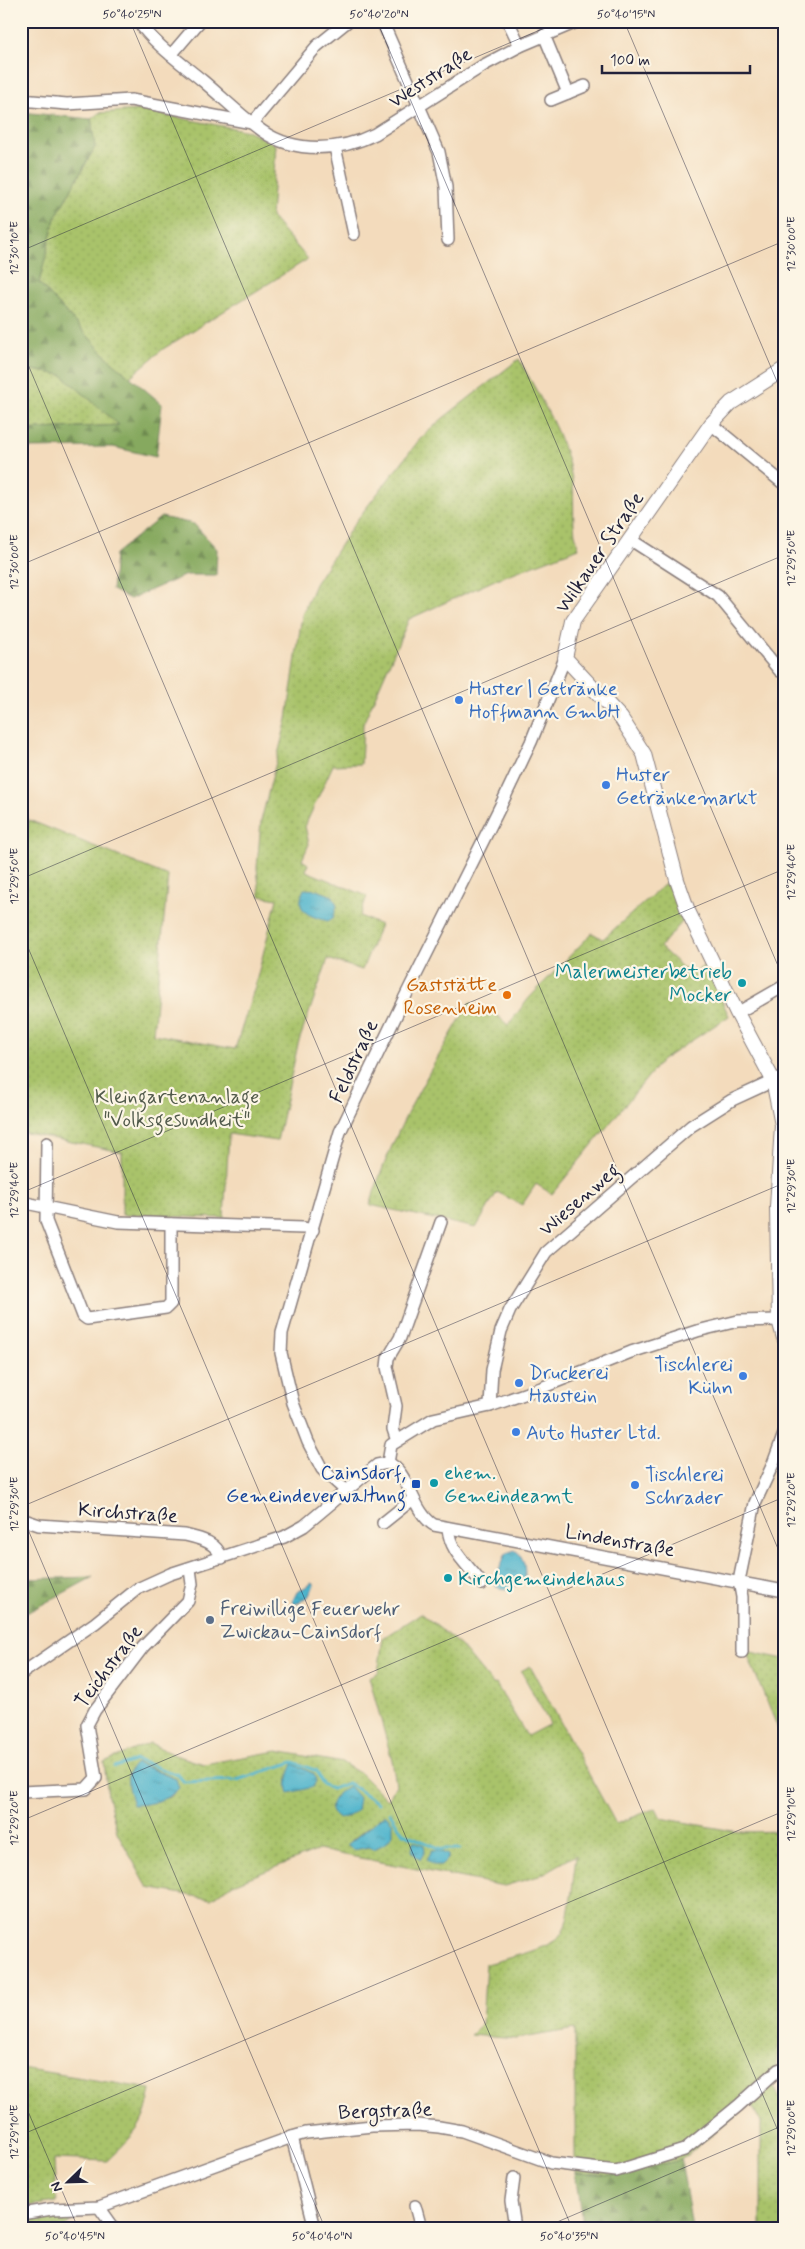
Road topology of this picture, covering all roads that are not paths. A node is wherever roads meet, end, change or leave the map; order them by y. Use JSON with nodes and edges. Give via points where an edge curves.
{"nodes":[{"id":1,"x":138,"y":21,"type":"edge"},
{"id":2,"x":200,"y":21,"type":"edge"},
{"id":3,"x":348,"y":21,"type":"edge"},
{"id":4,"x":382,"y":21,"type":"edge"},
{"id":5,"x":508,"y":21,"type":"edge"},
{"id":6,"x":579,"y":21,"type":"edge"},
{"id":7,"x":544,"y":35,"type":"junction"},
{"id":8,"x":520,"y":46,"type":"junction"},
{"id":9,"x":171,"y":55,"type":"junction"},
{"id":10,"x":585,"y":86,"type":"dead end"},
{"id":11,"x":568,"y":94,"type":"junction"},
{"id":12,"x":21,"y":100,"type":"edge"},
{"id":13,"x":551,"y":100,"type":"dead end"},
{"id":14,"x":420,"y":106,"type":"junction"},
{"id":15,"x":252,"y":123,"type":"junction"},
{"id":16,"x":335,"y":148,"type":"junction"},
{"id":17,"x":354,"y":234,"type":"dead end"},
{"id":18,"x":448,"y":240,"type":"dead end"},
{"id":19,"x":784,"y":369,"type":"edge"},
{"id":20,"x":711,"y":424,"type":"junction"},
{"id":21,"x":784,"y":484,"type":"edge"},
{"id":22,"x":631,"y":540,"type":"junction"},
{"id":23,"x":565,"y":658,"type":"junction"},
{"id":24,"x":780,"y":671,"type":"dead end"},
{"id":25,"x":784,"y":986,"type":"edge"},
{"id":26,"x":737,"y":1014,"type":"junction"},
{"id":27,"x":778,"y":1078,"type":"edge"},
{"id":28,"x":47,"y":1143,"type":"dead end"},
{"id":29,"x":21,"y":1202,"type":"edge"},
{"id":30,"x":46,"y":1208,"type":"junction"},
{"id":31,"x":441,"y":1222,"type":"dead end"},
{"id":32,"x":171,"y":1224,"type":"junction"},
{"id":33,"x":313,"y":1230,"type":"junction"},
{"id":34,"x":781,"y":1233,"type":"edge"},
{"id":35,"x":779,"y":1320,"type":"junction"},
{"id":36,"x":784,"y":1338,"type":"edge"},
{"id":37,"x":490,"y":1406,"type":"junction"},
{"id":38,"x":784,"y":1434,"type":"edge"},
{"id":39,"x":397,"y":1441,"type":"junction"},
{"id":40,"x":388,"y":1463,"type":"junction"},
{"id":41,"x":346,"y":1491,"type":"junction"},
{"id":42,"x":413,"y":1499,"type":"junction"},
{"id":43,"x":21,"y":1519,"type":"edge"},
{"id":44,"x":383,"y":1523,"type":"dead end"},
{"id":45,"x":448,"y":1528,"type":"junction"},
{"id":46,"x":222,"y":1558,"type":"junction"},
{"id":47,"x":190,"y":1568,"type":"junction"},
{"id":48,"x":739,"y":1581,"type":"junction"},
{"id":49,"x":482,"y":1584,"type":"dead end"},
{"id":50,"x":784,"y":1591,"type":"edge"},
{"id":51,"x":742,"y":1652,"type":"dead end"},
{"id":52,"x":21,"y":1674,"type":"edge"},
{"id":53,"x":21,"y":1792,"type":"edge"},
{"id":54,"x":784,"y":2068,"type":"edge"},
{"id":55,"x":292,"y":2136,"type":"junction"},
{"id":56,"x":514,"y":2178,"type":"dead end"},
{"id":57,"x":415,"y":2206,"type":"dead end"},
{"id":58,"x":99,"y":2207,"type":"junction"},
{"id":59,"x":21,"y":2214,"type":"edge"},
{"id":60,"x":114,"y":2228,"type":"edge"},
{"id":61,"x":315,"y":2228,"type":"edge"},
{"id":62,"x":421,"y":2228,"type":"edge"},
{"id":63,"x":515,"y":2228,"type":"edge"}],
"edges":[{"from":1,"to":9,"type":"street","name":"Weststraße"},
{"from":2,"to":9,"type":"street"},
{"from":3,"to":15,"type":"street","via":[[317,46]]},
{"from":4,"to":14,"type":"street"},
{"from":5,"to":8,"type":"street"},
{"from":6,"to":7,"type":"street","name":"Weststraße"},
{"from":7,"to":8,"type":"street","name":"Weststraße"},
{"from":7,"to":11,"type":"street"},
{"from":8,"to":14,"type":"street","name":"Weststraße","via":[[449,85]]},
{"from":9,"to":15,"type":"street","name":"Weststraße"},
{"from":10,"to":11,"type":"street"},
{"from":11,"to":13,"type":"street"},
{"from":12,"to":15,"type":"street","via":[[67,104],[131,100]]},
{"from":14,"to":16,"type":"street","name":"Weststraße","via":[[359,142]]},
{"from":14,"to":18,"type":"street","via":[[440,152],[446,187]]},
{"from":15,"to":16,"type":"street","name":"Weststraße","via":[[282,142]]},
{"from":16,"to":17,"type":"street"},
{"from":19,"to":20,"type":"street","name":"Wilkauer Straße","via":[[731,403]]},
{"from":20,"to":21,"type":"street"},
{"from":20,"to":22,"type":"street","name":"Wilkauer Straße"},
{"from":22,"to":23,"type":"street","name":"Wilkauer Straße","via":[[572,621]]},
{"from":22,"to":24,"type":"street","via":[[718,596]]},
{"from":23,"to":26,"type":"street","via":[[621,718],[644,754],[677,880]]},
{"from":23,"to":33,"type":"street","name":"Feldstraße","via":[[531,742],[340,1132]]},
{"from":25,"to":26,"type":"street"},
{"from":26,"to":27,"type":"street"},
{"from":27,"to":34,"type":"street","via":[[782,1125],[778,1207]]},
{"from":27,"to":37,"type":"street","name":"Wiesenweg","via":[[732,1100],[690,1126],[546,1252],[510,1310],[502,1331],[492,1370]]},
{"from":28,"to":30,"type":"street"},
{"from":29,"to":30,"type":"street"},
{"from":30,"to":32,"type":"street","via":[[118,1222]]},
{"from":30,"to":32,"type":"street","via":[[46,1222],[83,1316],[87,1319],[166,1308],[171,1303]]},
{"from":31,"to":39,"type":"street","via":[[400,1338],[388,1358],[396,1406],[393,1428]]},
{"from":32,"to":33,"type":"street"},
{"from":33,"to":41,"type":"street","name":"Feldstraße","via":[[282,1333],[281,1353],[293,1403],[306,1437],[322,1470]]},
{"from":34,"to":35,"type":"street"},
{"from":35,"to":36,"type":"street"},
{"from":35,"to":37,"type":"street","via":[[738,1321],[697,1331],[631,1352]]},
{"from":37,"to":39,"type":"street","via":[[434,1419]]},
{"from":38,"to":48,"type":"street","via":[[756,1502]]},
{"from":39,"to":40,"type":"street","via":[[391,1445]]},
{"from":40,"to":41,"type":"street","via":[[377,1465]]},
{"from":40,"to":42,"type":"street","name":"Lindenstraße","via":[[397,1468]]},
{"from":41,"to":46,"type":"street","via":[[304,1526],[284,1537]]},
{"from":42,"to":44,"type":"street"},
{"from":42,"to":45,"type":"street","name":"Lindenstraße","via":[[428,1522]]},
{"from":43,"to":46,"type":"street","name":"Kirchstraße","via":[[39,1525],[185,1535],[202,1539],[218,1548]]},
{"from":45,"to":48,"type":"street","name":"Lindenstraße"},
{"from":45,"to":49,"type":"street","via":[[456,1552]]},
{"from":46,"to":47,"type":"street"},
{"from":47,"to":52,"type":"street","via":[[137,1589],[95,1623]]},
{"from":47,"to":53,"type":"street","name":"Teichstraße","via":[[192,1584],[188,1602],[143,1648],[95,1710],[87,1726],[96,1778],[86,1789]]},
{"from":48,"to":50,"type":"street","name":"Lindenstraße"},
{"from":48,"to":51,"type":"street"},
{"from":54,"to":55,"type":"street","name":"Bergstraße","via":[[684,2150],[616,2171],[551,2163],[462,2130],[440,2127],[372,2126]]},
{"from":55,"to":58,"type":"street","name":"Bergstraße"},
{"from":55,"to":61,"type":"street"},
{"from":56,"to":63,"type":"street","via":[[511,2201]]},
{"from":57,"to":62,"type":"street"},
{"from":58,"to":59,"type":"street","name":"Bergstraße"},
{"from":58,"to":60,"type":"street"}]}
